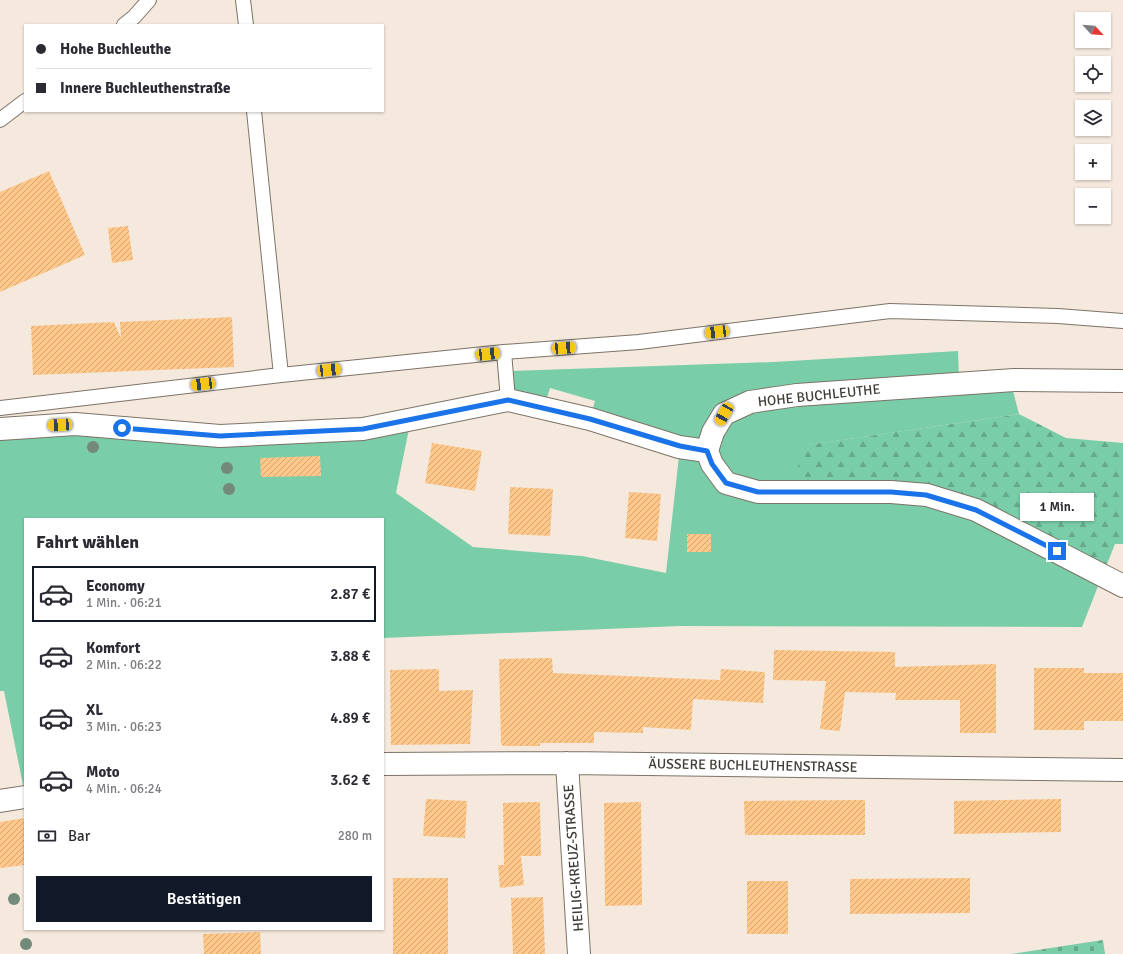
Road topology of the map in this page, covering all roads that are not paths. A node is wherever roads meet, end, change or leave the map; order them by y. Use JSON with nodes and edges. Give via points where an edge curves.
{"nodes":[{"id":1,"x":149,"y":0,"type":"edge"},
{"id":2,"x":243,"y":0,"type":"edge"},
{"id":3,"x":125,"y":24,"type":"edge"},
{"id":4,"x":246,"y":24,"type":"edge"},
{"id":5,"x":24,"y":102,"type":"edge"},
{"id":6,"x":254,"y":112,"type":"edge"},
{"id":7,"x":0,"y":120,"type":"edge"},
{"id":8,"x":1123,"y":321,"type":"edge"},
{"id":9,"x":504,"y":352,"type":"junction"},
{"id":10,"x":281,"y":375,"type":"junction"},
{"id":11,"x":1123,"y":381,"type":"edge"},
{"id":12,"x":508,"y":400,"type":"junction"},
{"id":13,"x":0,"y":408,"type":"edge"},
{"id":14,"x":0,"y":429,"type":"edge"},
{"id":15,"x":707,"y":451,"type":"junction"},
{"id":16,"x":1123,"y":586,"type":"edge"},
{"id":17,"x":567,"y":762,"type":"junction"},
{"id":18,"x":384,"y":764,"type":"edge"},
{"id":19,"x":1123,"y":770,"type":"edge"},
{"id":20,"x":24,"y":797,"type":"edge"},
{"id":21,"x":0,"y":801,"type":"edge"},
{"id":22,"x":579,"y":954,"type":"edge"}],
"edges":[{"from":1,"to":3,"type":"lane"},
{"from":2,"to":4,"type":"lane"},
{"from":5,"to":7,"type":"lane"},
{"from":6,"to":10,"type":"lane"},
{"from":8,"to":9,"type":"lane","via":[[1058,316],[890,311],[639,342]]},
{"from":9,"to":10,"type":"lane"},
{"from":9,"to":12,"type":"lane"},
{"from":10,"to":13,"type":"lane"},
{"from":11,"to":15,"type":"street","name":"HOHE BUCHLEUTHE","via":[[1014,380],[797,395],[750,402],[724,414],[713,432]]},
{"from":12,"to":14,"type":"street","via":[[363,429],[220,436],[74,424]]},
{"from":12,"to":15,"type":"street"},
{"from":15,"to":16,"type":"street","via":[[712,464],[726,483],[758,492],[891,492],[926,495],[976,510]]},
{"from":17,"to":18,"type":"street","name":"ÄUSSERE BUCHLEUTHENSTRASSE"},
{"from":17,"to":19,"type":"street","name":"ÄUSSERE BUCHLEUTHENSTRASSE"},
{"from":17,"to":22,"type":"street","name":"HEILIG-KREUZ-STRASSE"},
{"from":20,"to":21,"type":"street"}]}
